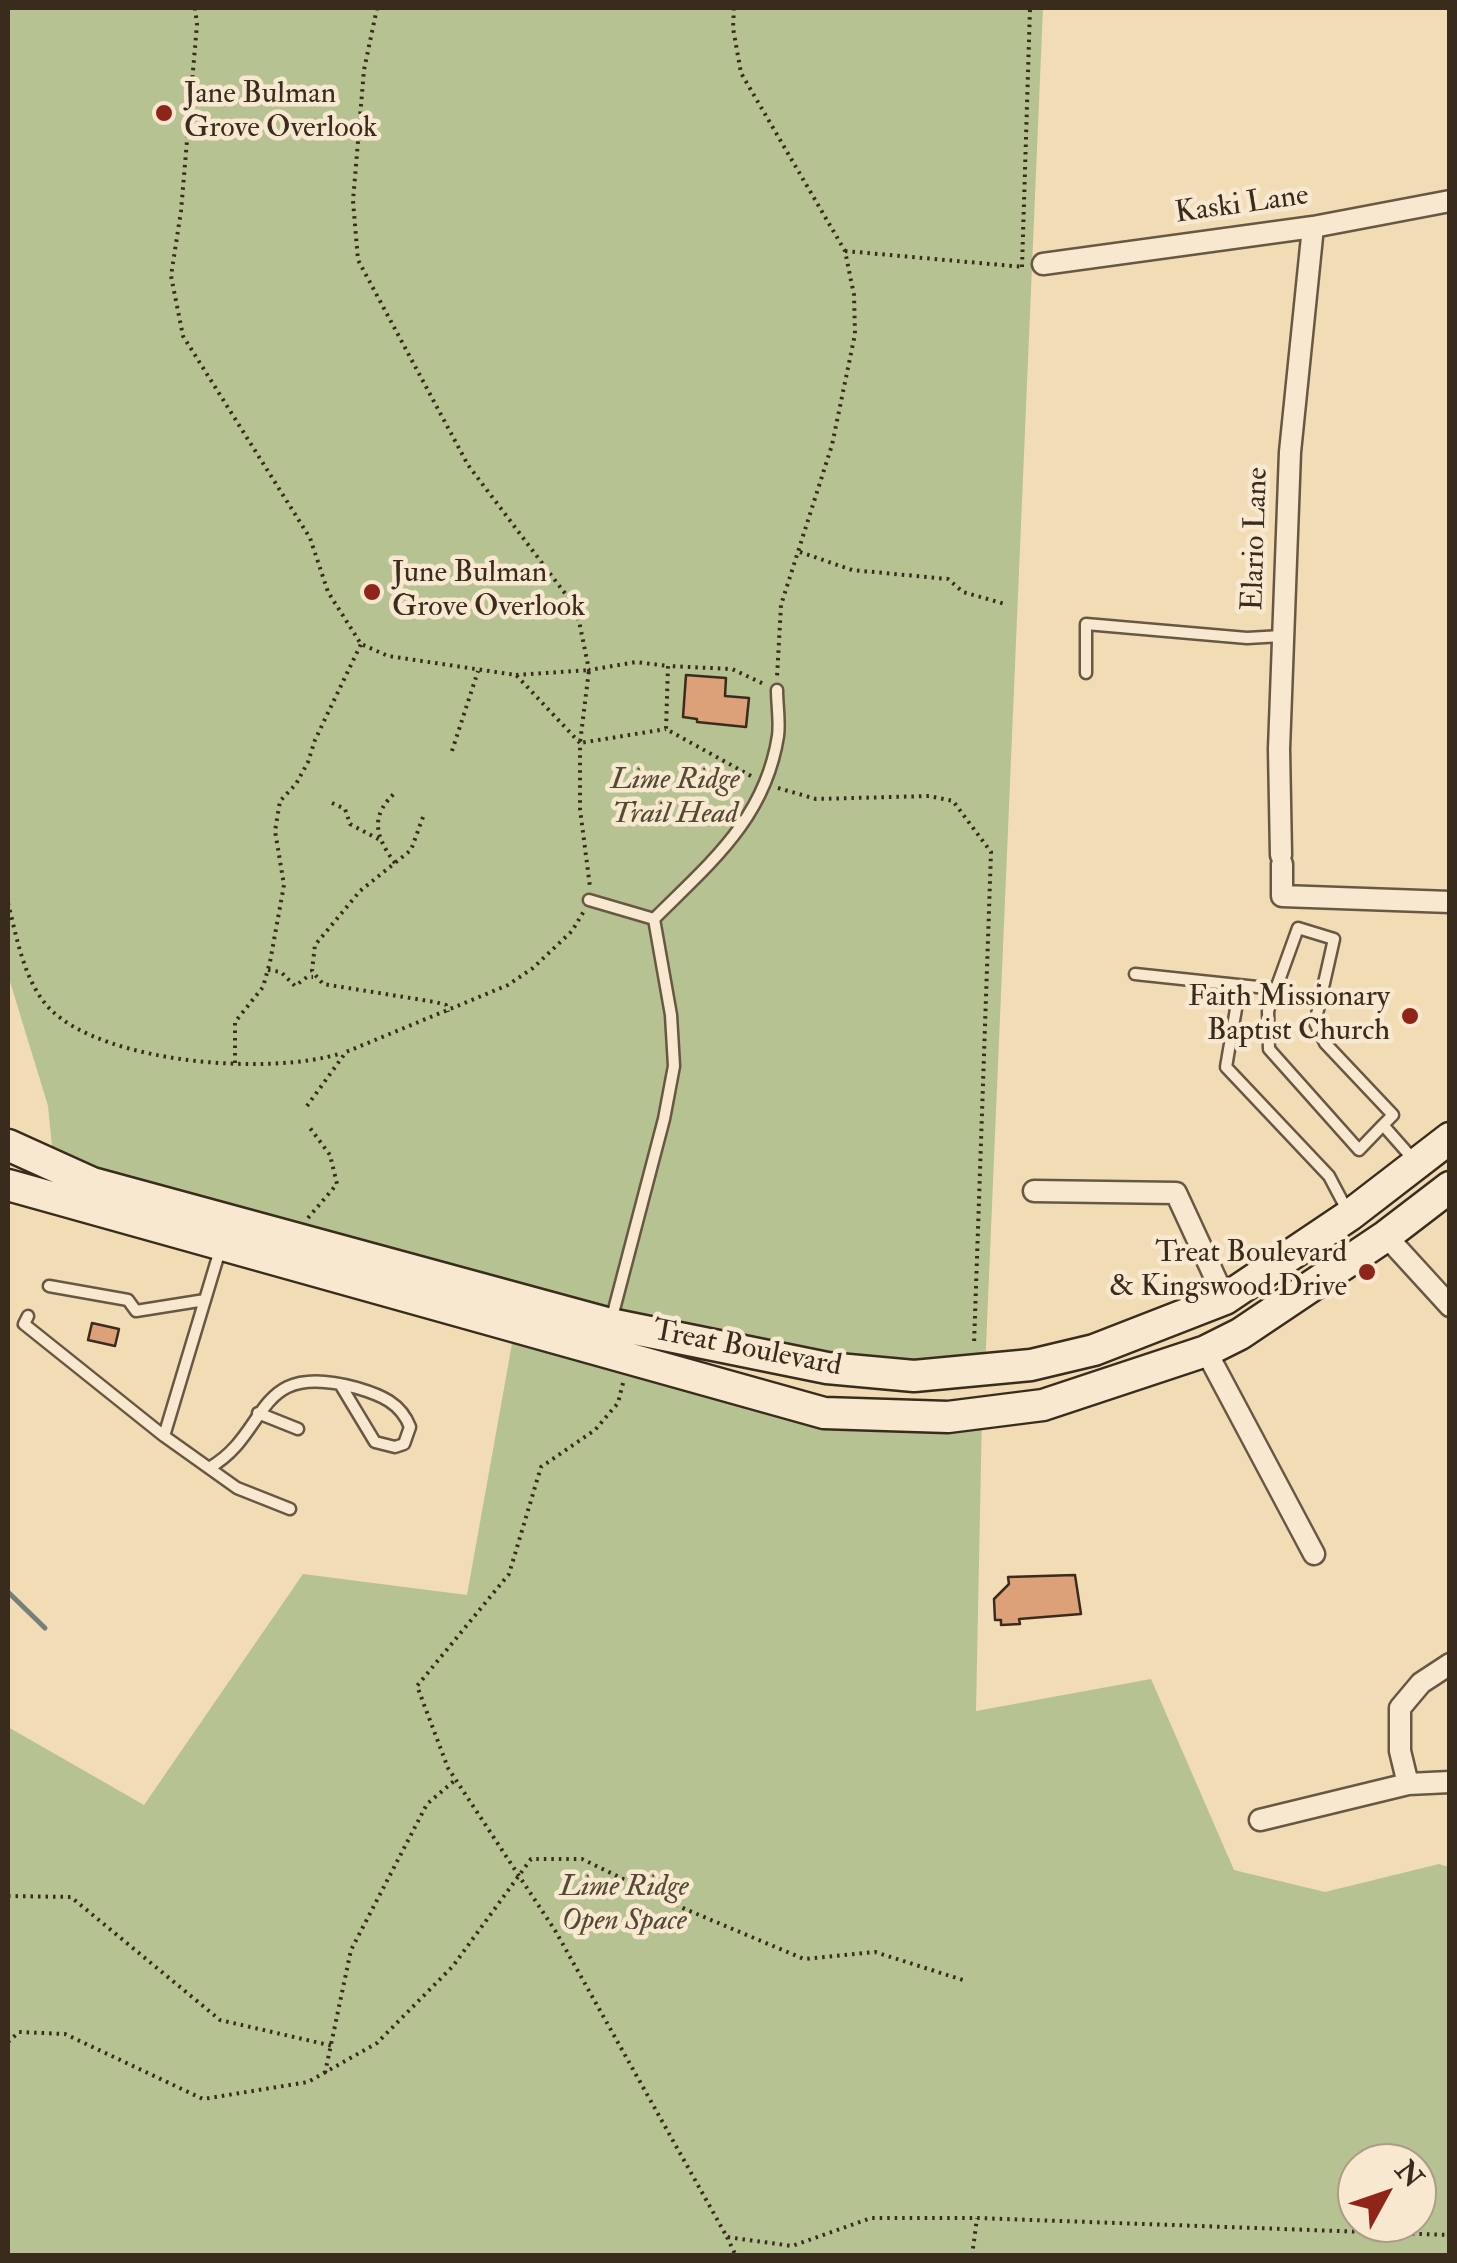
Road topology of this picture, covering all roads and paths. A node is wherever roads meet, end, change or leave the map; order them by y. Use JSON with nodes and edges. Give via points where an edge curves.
{"nodes":[{"id":1,"x":194,"y":8,"type":"edge"},
{"id":2,"x":377,"y":8,"type":"edge"},
{"id":3,"x":734,"y":8,"type":"edge"},
{"id":4,"x":1030,"y":8,"type":"edge"},
{"id":5,"x":1450,"y":200,"type":"edge"},
{"id":6,"x":1313,"y":227,"type":"junction"},
{"id":7,"x":845,"y":251,"type":"junction"},
{"id":8,"x":1032,"y":266,"type":"junction"},
{"id":9,"x":800,"y":552,"type":"junction"},
{"id":10,"x":1005,"y":604,"type":"dead end"},
{"id":11,"x":1283,"y":636,"type":"junction"},
{"id":12,"x":361,"y":644,"type":"junction"},
{"id":13,"x":668,"y":666,"type":"junction"},
{"id":14,"x":589,"y":670,"type":"junction"},
{"id":15,"x":478,"y":671,"type":"junction"},
{"id":16,"x":1086,"y":673,"type":"dead end"},
{"id":17,"x":516,"y":675,"type":"junction"},
{"id":18,"x":776,"y":690,"type":"junction"},
{"id":19,"x":666,"y":729,"type":"junction"},
{"id":20,"x":580,"y":743,"type":"junction"},
{"id":21,"x":452,"y":751,"type":"dead end"},
{"id":22,"x":765,"y":784,"type":"junction"},
{"id":23,"x":396,"y":791,"type":"dead end"},
{"id":24,"x":332,"y":803,"type":"dead end"},
{"id":25,"x":423,"y":817,"type":"dead end"},
{"id":26,"x":380,"y":840,"type":"junction"},
{"id":27,"x":395,"y":863,"type":"junction"},
{"id":28,"x":589,"y":900,"type":"junction"},
{"id":29,"x":1450,"y":902,"type":"edge"},
{"id":30,"x":8,"y":903,"type":"edge"},
{"id":31,"x":654,"y":919,"type":"junction"},
{"id":32,"x":268,"y":970,"type":"junction"},
{"id":33,"x":1135,"y":974,"type":"dead end"},
{"id":34,"x":315,"y":978,"type":"junction"},
{"id":35,"x":1233,"y":986,"type":"junction"},
{"id":36,"x":1276,"y":989,"type":"junction"},
{"id":37,"x":448,"y":1012,"type":"junction"},
{"id":38,"x":346,"y":1052,"type":"junction"},
{"id":39,"x":235,"y":1063,"type":"junction"},
{"id":40,"x":307,"y":1106,"type":"dead end"},
{"id":41,"x":1383,"y":1125,"type":"junction"},
{"id":42,"x":310,"y":1128,"type":"dead end"},
{"id":43,"x":1450,"y":1138,"type":"edge"},
{"id":44,"x":8,"y":1145,"type":"edge"},
{"id":45,"x":1450,"y":1158,"type":"edge"},
{"id":46,"x":1417,"y":1164,"type":"junction"},
{"id":47,"x":8,"y":1185,"type":"edge"},
{"id":48,"x":1450,"y":1187,"type":"edge"},
{"id":49,"x":1034,"y":1191,"type":"dead end"},
{"id":50,"x":1350,"y":1216,"type":"junction"},
{"id":51,"x":302,"y":1226,"type":"dead end"},
{"id":52,"x":1386,"y":1236,"type":"junction"},
{"id":53,"x":221,"y":1244,"type":"junction"},
{"id":54,"x":49,"y":1286,"type":"dead end"},
{"id":55,"x":1230,"y":1296,"type":"junction"},
{"id":56,"x":205,"y":1300,"type":"junction"},
{"id":57,"x":1450,"y":1306,"type":"edge"},
{"id":58,"x":28,"y":1316,"type":"dead end"},
{"id":59,"x":610,"y":1324,"type":"junction"},
{"id":60,"x":1206,"y":1351,"type":"junction"},
{"id":61,"x":630,"y":1359,"type":"junction"},
{"id":62,"x":973,"y":1370,"type":"junction"},
{"id":63,"x":340,"y":1384,"type":"junction"},
{"id":64,"x":258,"y":1413,"type":"junction"},
{"id":65,"x":298,"y":1428,"type":"dead end"},
{"id":66,"x":164,"y":1436,"type":"junction"},
{"id":67,"x":209,"y":1468,"type":"junction"},
{"id":68,"x":290,"y":1509,"type":"dead end"},
{"id":69,"x":1314,"y":1554,"type":"dead end"},
{"id":70,"x":1450,"y":1664,"type":"edge"},
{"id":71,"x":456,"y":1780,"type":"junction"},
{"id":72,"x":1450,"y":1782,"type":"edge"},
{"id":73,"x":1408,"y":1784,"type":"junction"},
{"id":74,"x":1260,"y":1820,"type":"dead end"},
{"id":75,"x":518,"y":1874,"type":"junction"},
{"id":76,"x":8,"y":1896,"type":"edge"},
{"id":77,"x":963,"y":1980,"type":"dead end"},
{"id":78,"x":8,"y":2042,"type":"edge"},
{"id":79,"x":333,"y":2046,"type":"junction"},
{"id":80,"x":325,"y":2073,"type":"junction"},
{"id":81,"x":976,"y":2218,"type":"junction"},
{"id":82,"x":1450,"y":2235,"type":"edge"},
{"id":83,"x":727,"y":2237,"type":"junction"},
{"id":84,"x":736,"y":2256,"type":"edge"},
{"id":85,"x":972,"y":2256,"type":"edge"}],
"edges":[{"from":1,"to":12,"type":"path","via":[[171,276],[183,336],[310,538],[328,592]]},
{"from":2,"to":14,"type":"path","via":[[364,70],[353,201],[358,260],[468,465],[570,600]]},
{"from":3,"to":7,"type":"path","via":[[741,73]]},
{"from":4,"to":8,"type":"path"},
{"from":5,"to":6,"type":"street","name":"Kaski Lane"},
{"from":6,"to":8,"type":"street","name":"Kaski Lane"},
{"from":6,"to":11,"type":"street","name":"Elario Lane","via":[[1290,452]]},
{"from":7,"to":8,"type":"path"},
{"from":7,"to":9,"type":"path","via":[[855,334]]},
{"from":9,"to":10,"type":"path","via":[[852,570],[948,579],[964,592]]},
{"from":9,"to":18,"type":"path","via":[[781,605]]},
{"from":11,"to":16,"type":"lane","via":[[1086,624]]},
{"from":11,"to":29,"type":"street","name":"Elario Lane","via":[[1282,896]]},
{"from":12,"to":15,"type":"path","via":[[388,656]]},
{"from":12,"to":32,"type":"path","via":[[308,762],[280,800],[275,831],[284,885]]},
{"from":13,"to":14,"type":"path","via":[[636,662]]},
{"from":13,"to":18,"type":"path","via":[[732,670]]},
{"from":13,"to":19,"type":"path"},
{"from":14,"to":17,"type":"path"},
{"from":14,"to":20,"type":"path"},
{"from":15,"to":17,"type":"path"},
{"from":15,"to":21,"type":"path"},
{"from":17,"to":20,"type":"path"},
{"from":18,"to":22,"type":"lane","via":[[778,734]]},
{"from":19,"to":20,"type":"path"},
{"from":19,"to":22,"type":"path"},
{"from":20,"to":28,"type":"path"},
{"from":22,"to":31,"type":"lane","via":[[736,837]]},
{"from":22,"to":62,"type":"path","via":[[816,799],[953,800],[991,852]]},
{"from":23,"to":26,"type":"path","via":[[380,805]]},
{"from":24,"to":26,"type":"path","via":[[345,810],[350,824]]},
{"from":25,"to":27,"type":"path","via":[[411,850]]},
{"from":26,"to":27,"type":"path"},
{"from":27,"to":34,"type":"path","via":[[315,945]]},
{"from":28,"to":31,"type":"lane"},
{"from":28,"to":37,"type":"path","via":[[572,931],[534,968]]},
{"from":30,"to":39,"type":"path","via":[[34,986],[59,1016],[99,1038],[149,1053]]},
{"from":31,"to":59,"type":"lane","via":[[674,1066]]},
{"from":32,"to":34,"type":"path","via":[[295,986]]},
{"from":32,"to":39,"type":"path","via":[[236,1022]]},
{"from":33,"to":35,"type":"lane"},
{"from":34,"to":37,"type":"path","via":[[436,1002]]},
{"from":35,"to":36,"type":"lane"},
{"from":35,"to":50,"type":"lane","via":[[1226,1067],[1329,1176]]},
{"from":36,"to":41,"type":"lane","via":[[1268,1011],[1269,1049],[1359,1150]]},
{"from":36,"to":41,"type":"lane","via":[[1298,928],[1334,939],[1315,1022],[1324,1042],[1393,1115]]},
{"from":37,"to":38,"type":"path"},
{"from":38,"to":39,"type":"path","via":[[320,1060]]},
{"from":38,"to":40,"type":"path"},
{"from":41,"to":46,"type":"lane"},
{"from":42,"to":51,"type":"path","via":[[330,1156],[336,1184]]},
{"from":43,"to":46,"type":"main road","name":"Treat Boulevard"},
{"from":44,"to":59,"type":"main road","name":"Treat Boulevard","via":[[92,1183]]},
{"from":45,"to":52,"type":"main road","via":[[1397,1198]]},
{"from":46,"to":50,"type":"main road","name":"Treat Boulevard"},
{"from":47,"to":53,"type":"main road","name":"Treat Boulevard"},
{"from":48,"to":52,"type":"main road","name":"Treat Boulevard"},
{"from":49,"to":55,"type":"street","via":[[1176,1193]]},
{"from":50,"to":55,"type":"main road","name":"Treat Boulevard"},
{"from":52,"to":55,"type":"main road","via":[[1371,1230],[1289,1281]]},
{"from":52,"to":57,"type":"street"},
{"from":52,"to":60,"type":"main road","name":"Treat Boulevard"},
{"from":53,"to":56,"type":"lane"},
{"from":53,"to":61,"type":"main road","name":"Treat Boulevard"},
{"from":54,"to":56,"type":"lane","via":[[128,1300],[136,1311]]},
{"from":55,"to":62,"type":"main road","name":"Treat Boulevard","via":[[1094,1350]]},
{"from":56,"to":66,"type":"lane"},
{"from":58,"to":66,"type":"lane","via":[[24,1324]]},
{"from":59,"to":62,"type":"main road","name":"Treat Boulevard","via":[[827,1368],[914,1376]]},
{"from":60,"to":61,"type":"main road","name":"Treat Boulevard","via":[[1044,1405],[948,1417],[824,1414]]},
{"from":60,"to":69,"type":"street"},
{"from":61,"to":71,"type":"path","via":[[618,1403],[595,1430],[541,1467],[508,1574],[417,1686]]},
{"from":63,"to":63,"type":"lane","via":[[390,1400],[405,1413],[410,1427],[404,1444],[375,1442]]},
{"from":63,"to":64,"type":"lane","via":[[293,1385]]},
{"from":64,"to":65,"type":"lane"},
{"from":64,"to":67,"type":"lane","via":[[228,1457]]},
{"from":66,"to":67,"type":"lane"},
{"from":67,"to":68,"type":"lane","via":[[237,1488]]},
{"from":70,"to":73,"type":"street","via":[[1420,1683],[1400,1708]]},
{"from":71,"to":75,"type":"path"},
{"from":71,"to":79,"type":"path","via":[[427,1804],[351,1950]]},
{"from":72,"to":73,"type":"street"},
{"from":73,"to":74,"type":"street"},
{"from":75,"to":77,"type":"path","via":[[530,1858],[582,1859],[804,1960],[875,1952]]},
{"from":75,"to":80,"type":"path","via":[[454,1966],[377,2043]]},
{"from":75,"to":83,"type":"path"},
{"from":76,"to":79,"type":"path","via":[[71,1897],[220,2020]]},
{"from":78,"to":80,"type":"path","via":[[19,2032],[65,2034],[203,2099],[308,2082]]},
{"from":79,"to":80,"type":"path"},
{"from":81,"to":82,"type":"path"},
{"from":81,"to":83,"type":"path","via":[[871,2218],[792,2246]]},
{"from":81,"to":85,"type":"path"},
{"from":83,"to":84,"type":"path"}]}
